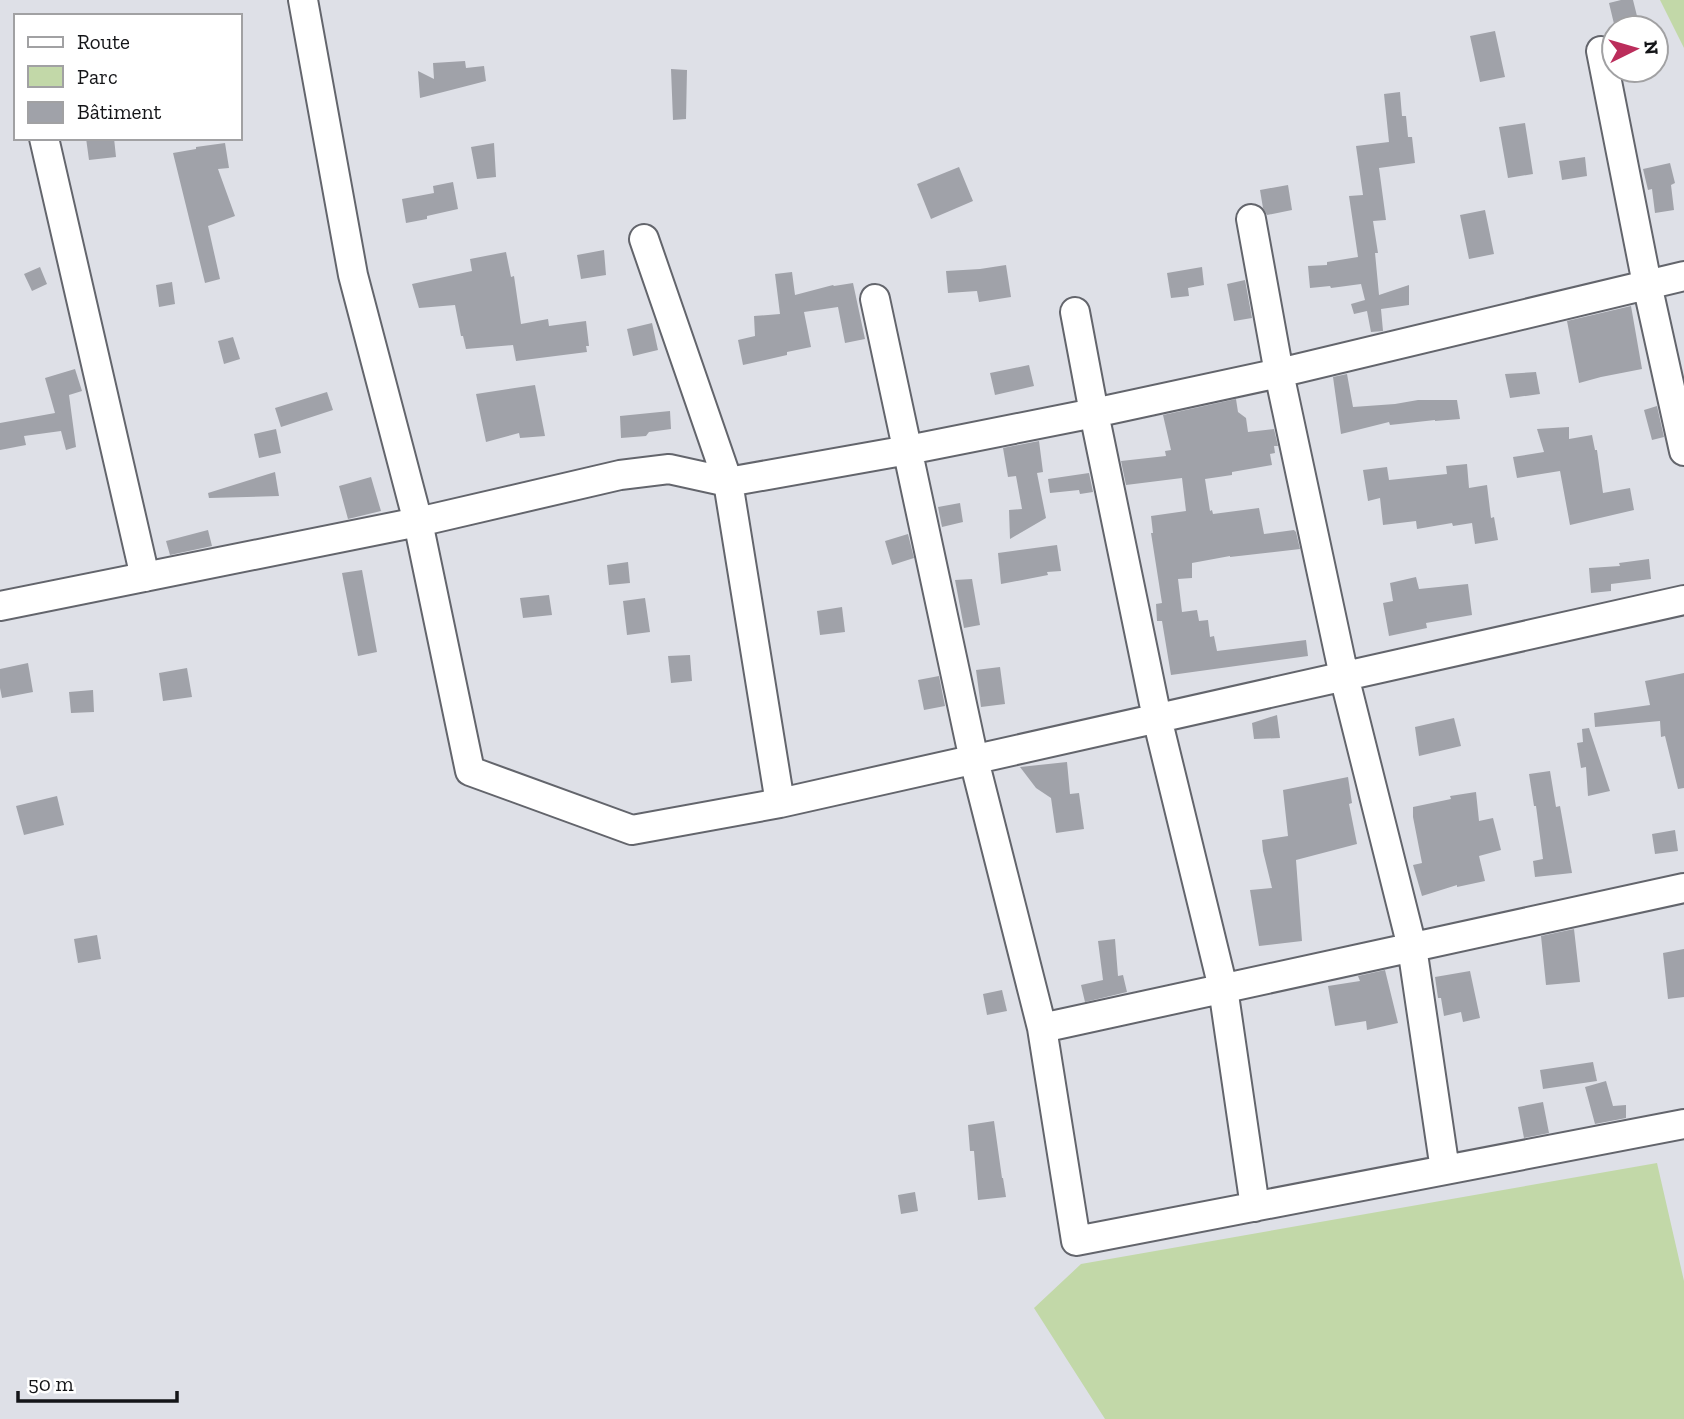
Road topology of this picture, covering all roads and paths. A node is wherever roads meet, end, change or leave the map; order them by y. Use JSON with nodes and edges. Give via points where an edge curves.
{"nodes":[{"id":1,"x":303,"y":0,"type":"edge"},
{"id":2,"x":1608,"y":84,"type":"edge"},
{"id":3,"x":44,"y":140,"type":"edge"},
{"id":4,"x":1251,"y":219,"type":"dead end"},
{"id":5,"x":643,"y":239,"type":"dead end"},
{"id":6,"x":1684,"y":276,"type":"edge"},
{"id":7,"x":1647,"y":284,"type":"junction"},
{"id":8,"x":875,"y":299,"type":"dead end"},
{"id":9,"x":1075,"y":312,"type":"dead end"},
{"id":10,"x":1279,"y":373,"type":"junction"},
{"id":11,"x":1094,"y":413,"type":"junction"},
{"id":12,"x":908,"y":450,"type":"junction"},
{"id":13,"x":1684,"y":451,"type":"edge"},
{"id":14,"x":728,"y":482,"type":"junction"},
{"id":15,"x":418,"y":522,"type":"junction"},
{"id":16,"x":145,"y":577,"type":"junction"},
{"id":17,"x":1684,"y":600,"type":"edge"},
{"id":18,"x":0,"y":606,"type":"edge"},
{"id":19,"x":1344,"y":676,"type":"junction"},
{"id":20,"x":1157,"y":718,"type":"junction"},
{"id":21,"x":974,"y":760,"type":"junction"},
{"id":22,"x":780,"y":803,"type":"junction"},
{"id":23,"x":1684,"y":888,"type":"edge"},
{"id":24,"x":1412,"y":947,"type":"junction"},
{"id":25,"x":1223,"y":988,"type":"junction"},
{"id":26,"x":1042,"y":1028,"type":"junction"},
{"id":27,"x":1684,"y":1124,"type":"edge"},
{"id":28,"x":1445,"y":1170,"type":"junction"},
{"id":29,"x":1255,"y":1207,"type":"junction"}],
"edges":[{"from":1,"to":15,"type":"street","via":[[353,275]]},
{"from":2,"to":7,"type":"street"},
{"from":3,"to":16,"type":"street"},
{"from":4,"to":10,"type":"street"},
{"from":5,"to":14,"type":"street"},
{"from":6,"to":7,"type":"street"},
{"from":7,"to":10,"type":"street"},
{"from":7,"to":13,"type":"street"},
{"from":8,"to":12,"type":"street"},
{"from":9,"to":11,"type":"street"},
{"from":10,"to":11,"type":"street"},
{"from":10,"to":19,"type":"street"},
{"from":11,"to":12,"type":"street"},
{"from":11,"to":20,"type":"street"},
{"from":12,"to":14,"type":"street"},
{"from":12,"to":21,"type":"street"},
{"from":14,"to":15,"type":"street","via":[[669,469],[620,475]]},
{"from":14,"to":22,"type":"street"},
{"from":15,"to":16,"type":"street"},
{"from":15,"to":22,"type":"street","via":[[470,771],[632,830]]},
{"from":16,"to":18,"type":"street"},
{"from":17,"to":19,"type":"street"},
{"from":19,"to":20,"type":"street"},
{"from":19,"to":24,"type":"street"},
{"from":20,"to":21,"type":"street"},
{"from":20,"to":25,"type":"street"},
{"from":21,"to":22,"type":"street"},
{"from":21,"to":26,"type":"street"},
{"from":23,"to":24,"type":"street"},
{"from":24,"to":25,"type":"street"},
{"from":24,"to":28,"type":"street"},
{"from":25,"to":26,"type":"street"},
{"from":25,"to":29,"type":"street"},
{"from":26,"to":29,"type":"street","via":[[1076,1241]]},
{"from":27,"to":28,"type":"street"},
{"from":28,"to":29,"type":"street"}]}
